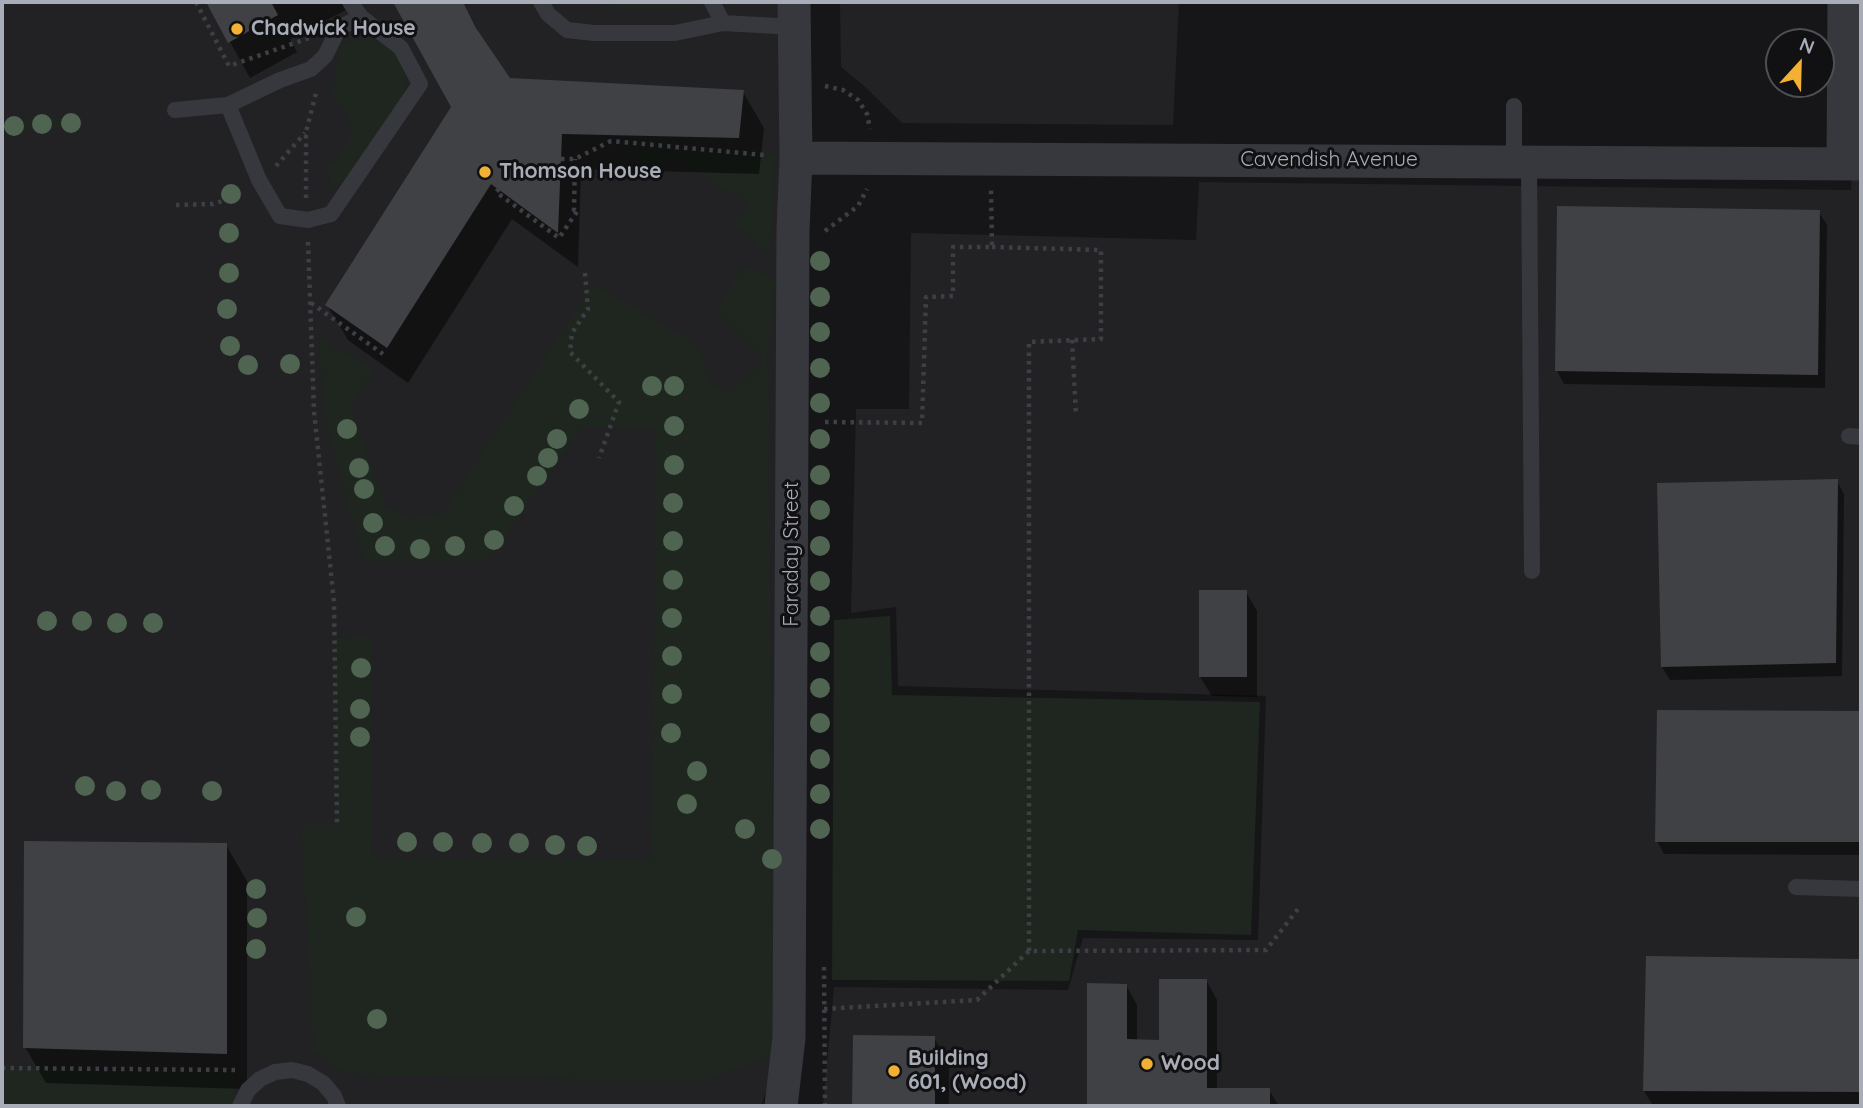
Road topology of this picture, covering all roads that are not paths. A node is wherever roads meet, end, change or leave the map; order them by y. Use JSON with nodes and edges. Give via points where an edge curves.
{"nodes":[{"id":1,"x":350,"y":2,"type":"edge"},
{"id":2,"x":541,"y":2,"type":"edge"},
{"id":3,"x":712,"y":2,"type":"edge"},
{"id":4,"x":1844,"y":2,"type":"edge"},
{"id":5,"x":794,"y":14,"type":"edge"},
{"id":6,"x":361,"y":17,"type":"junction"},
{"id":7,"x":723,"y":23,"type":"junction"},
{"id":8,"x":228,"y":105,"type":"junction"},
{"id":9,"x":1514,"y":106,"type":"dead end"},
{"id":10,"x":175,"y":110,"type":"dead end"},
{"id":11,"x":796,"y":159,"type":"junction"},
{"id":12,"x":1521,"y":161,"type":"junction"},
{"id":13,"x":1852,"y":164,"type":"edge"},
{"id":14,"x":1532,"y":571,"type":"dead end"},
{"id":15,"x":1796,"y":887,"type":"dead end"},
{"id":16,"x":1861,"y":889,"type":"edge"},
{"id":17,"x":240,"y":1106,"type":"edge"},
{"id":18,"x":338,"y":1106,"type":"edge"},
{"id":19,"x":781,"y":1106,"type":"edge"}],
"edges":[{"from":1,"to":6,"type":"lane"},
{"from":2,"to":7,"type":"lane","via":[[566,30],[675,33]]},
{"from":3,"to":7,"type":"lane"},
{"from":4,"to":13,"type":"street"},
{"from":5,"to":7,"type":"lane"},
{"from":5,"to":11,"type":"street","name":"Faraday Street"},
{"from":6,"to":8,"type":"lane","via":[[339,29],[325,57],[311,69]]},
{"from":6,"to":8,"type":"lane","via":[[401,48],[420,84],[331,214],[308,220],[281,216],[259,180]]},
{"from":8,"to":10,"type":"lane"},
{"from":9,"to":12,"type":"lane"},
{"from":11,"to":12,"type":"street","name":"Cavendish Avenue"},
{"from":11,"to":19,"type":"street","name":"Faraday Street","via":[[789,1038]]},
{"from":12,"to":13,"type":"street","name":"Cavendish Avenue"},
{"from":12,"to":14,"type":"lane"},
{"from":15,"to":16,"type":"lane"},
{"from":17,"to":18,"type":"lane","via":[[260,1079],[292,1070],[323,1083]]}]}
